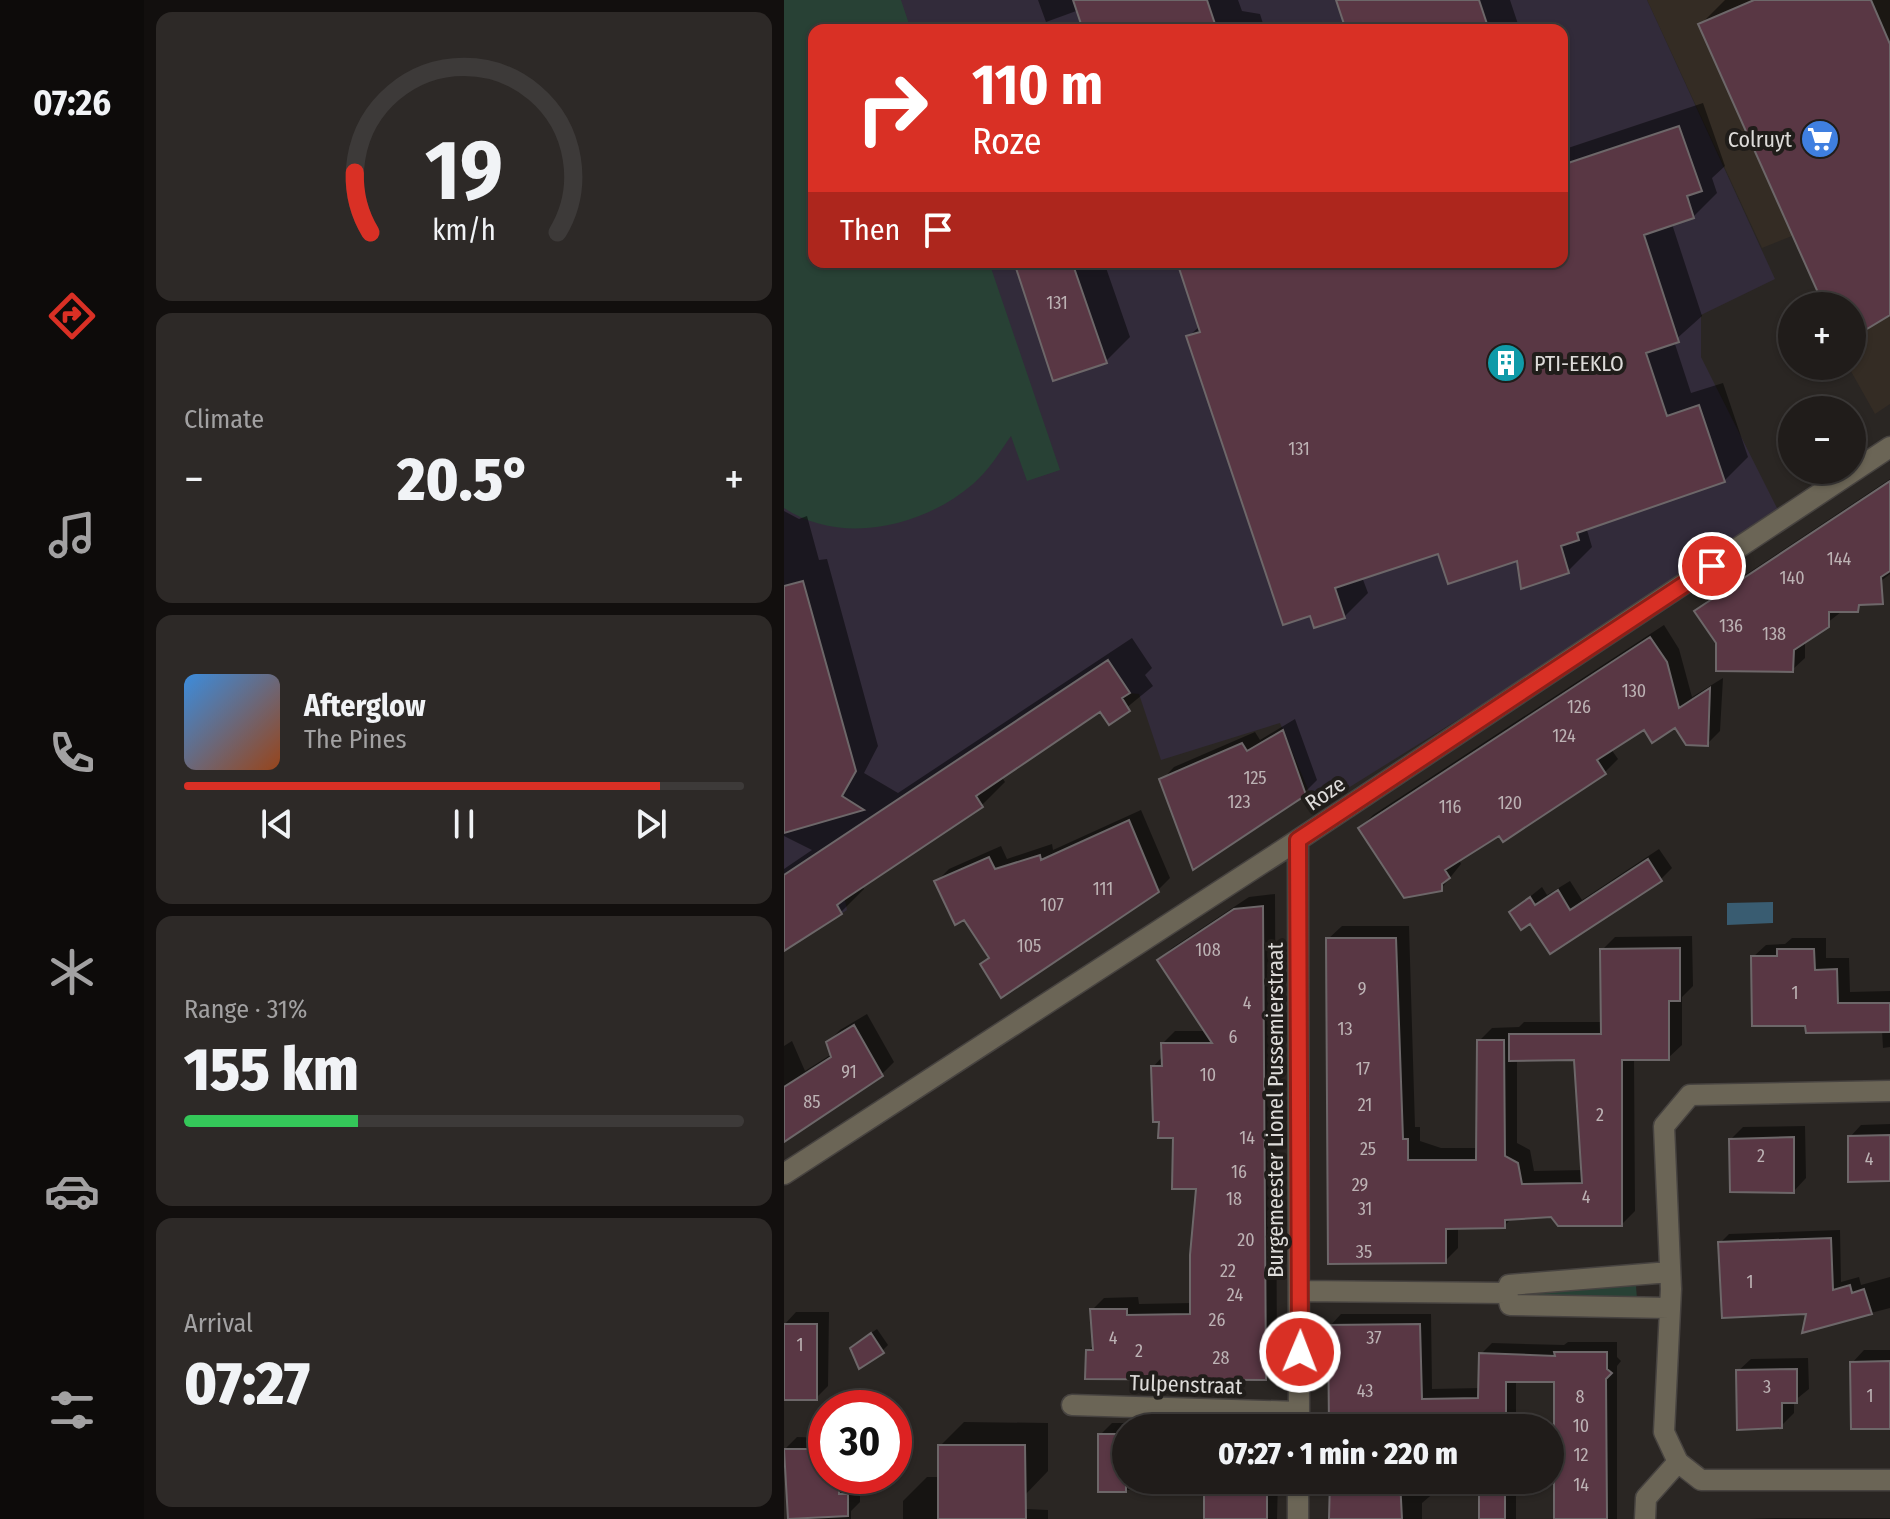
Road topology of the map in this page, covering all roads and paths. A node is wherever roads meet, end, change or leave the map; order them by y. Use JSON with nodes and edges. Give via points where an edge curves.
{"nodes":[{"id":1,"x":1890,"y":447,"type":"edge"},
{"id":2,"x":1298,"y":840,"type":"junction"},
{"id":3,"x":1890,"y":1091,"type":"edge"},
{"id":4,"x":784,"y":1174,"type":"edge"},
{"id":5,"x":1670,"y":1272,"type":"junction"},
{"id":6,"x":1300,"y":1291,"type":"junction"},
{"id":7,"x":1507,"y":1293,"type":"junction"},
{"id":8,"x":1669,"y":1308,"type":"junction"},
{"id":9,"x":1072,"y":1405,"type":"dead end"},
{"id":10,"x":1208,"y":1414,"type":"edge"},
{"id":11,"x":1299,"y":1414,"type":"edge"},
{"id":12,"x":1678,"y":1462,"type":"junction"},
{"id":13,"x":1890,"y":1480,"type":"edge"},
{"id":14,"x":1298,"y":1494,"type":"edge"},
{"id":15,"x":1298,"y":1519,"type":"edge"},
{"id":16,"x":1645,"y":1519,"type":"edge"}],
"edges":[{"from":1,"to":2,"type":"street","name":"Roze"},
{"from":2,"to":4,"type":"street","name":"Roze"},
{"from":2,"to":6,"type":"street","name":"Burgemeester Lionel Pussemierstraat"},
{"from":3,"to":5,"type":"street","via":[[1690,1095],[1664,1126]]},
{"from":5,"to":7,"type":"street","via":[[1509,1285]]},
{"from":5,"to":8,"type":"street"},
{"from":6,"to":7,"type":"street"},
{"from":6,"to":11,"type":"street","name":"Burgemeester Lionel Pussemierstraat"},
{"from":7,"to":8,"type":"street","via":[[1510,1305]]},
{"from":8,"to":12,"type":"street","via":[[1664,1432]]},
{"from":9,"to":10,"type":"street","name":"Tulpenstraat"},
{"from":12,"to":13,"type":"street","via":[[1701,1480]]},
{"from":12,"to":16,"type":"street","via":[[1646,1498]]},
{"from":14,"to":15,"type":"street"}]}
